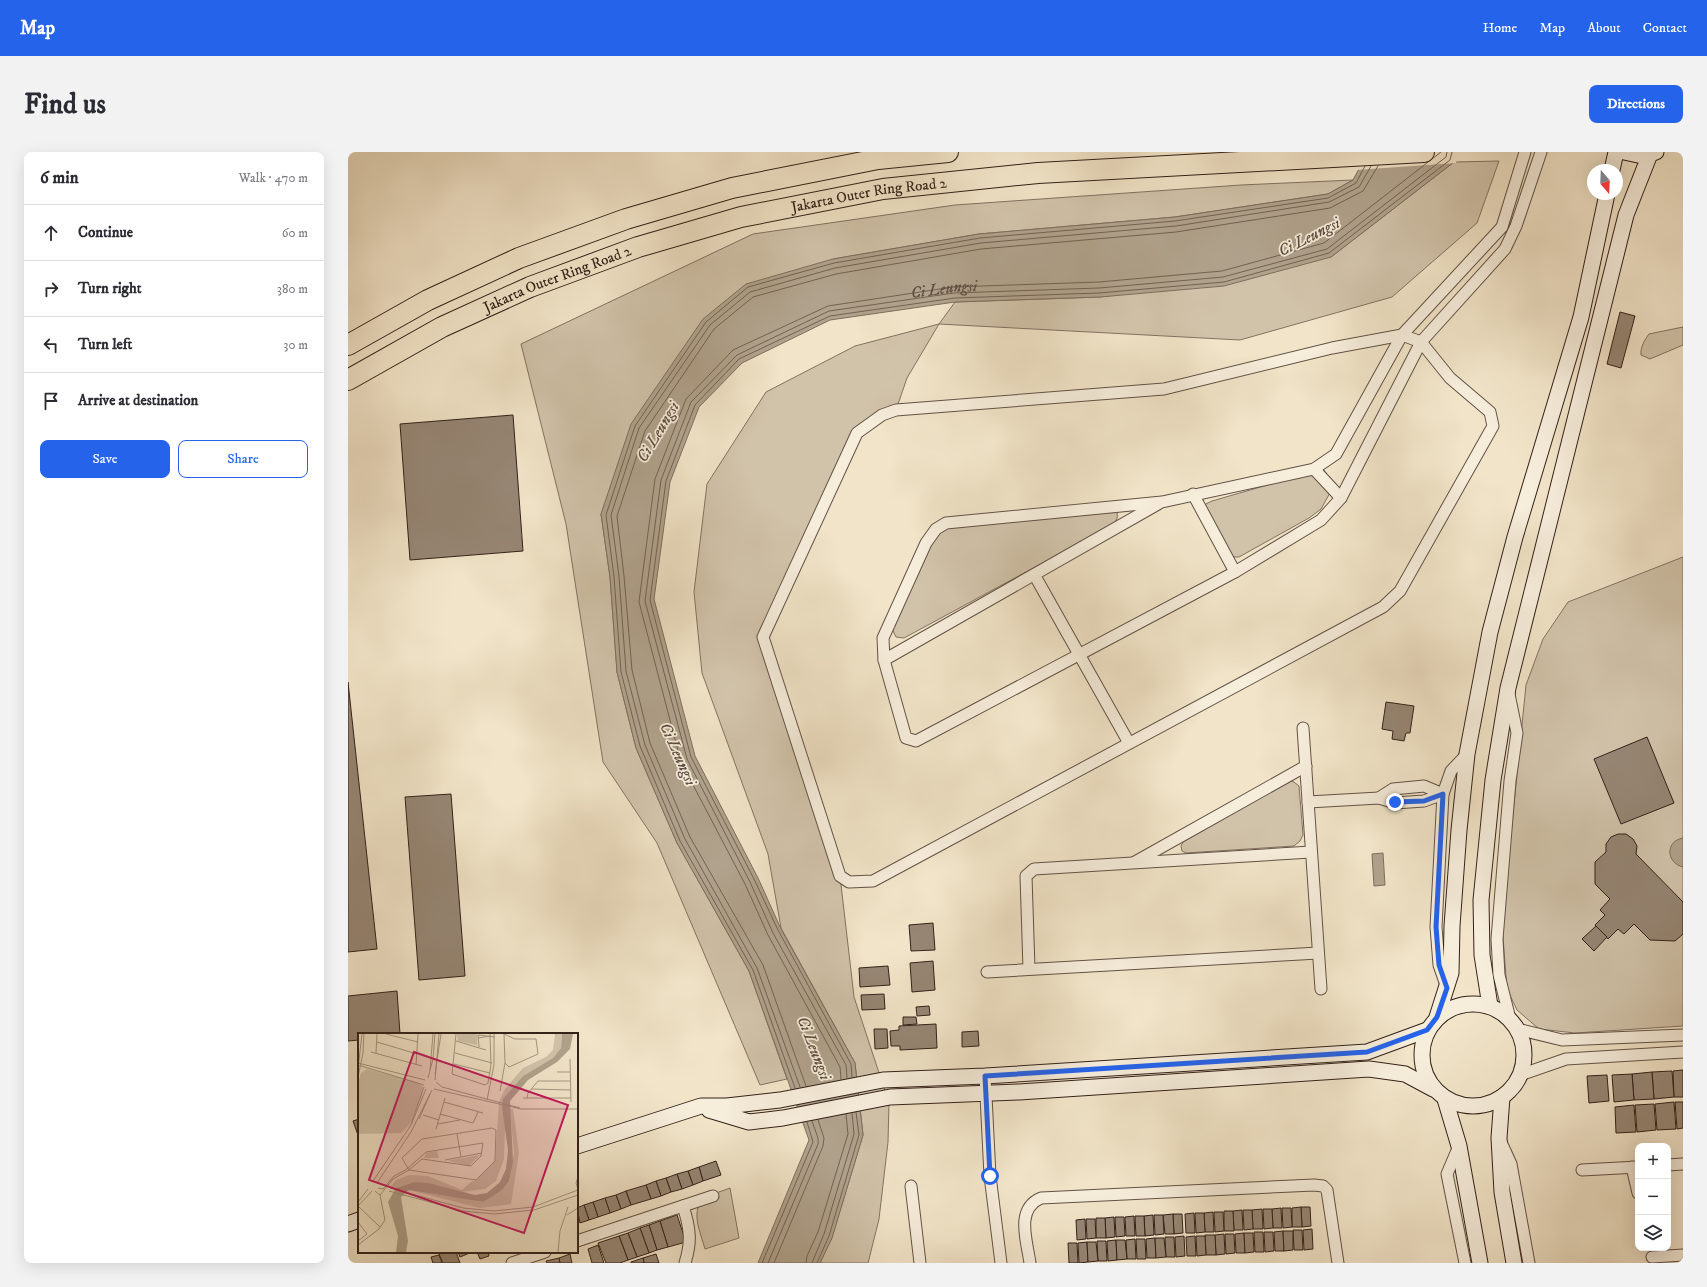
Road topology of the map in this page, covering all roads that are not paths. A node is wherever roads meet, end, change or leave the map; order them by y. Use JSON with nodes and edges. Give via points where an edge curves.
{"nodes":[{"id":1,"x":948,"y":152,"type":"edge"},
{"id":2,"x":1424,"y":152,"type":"edge"},
{"id":3,"x":1525,"y":152,"type":"edge"},
{"id":4,"x":1541,"y":152,"type":"edge"},
{"id":5,"x":1616,"y":152,"type":"edge"},
{"id":6,"x":1624,"y":152,"type":"edge"},
{"id":7,"x":1653,"y":153,"type":"edge"},
{"id":8,"x":1613,"y":164,"type":"edge"},
{"id":9,"x":1606,"y":200,"type":"edge"},
{"id":10,"x":1402,"y":335,"type":"junction"},
{"id":11,"x":1420,"y":342,"type":"junction"},
{"id":12,"x":348,"y":345,"type":"edge"},
{"id":13,"x":348,"y":380,"type":"edge"},
{"id":14,"x":1314,"y":469,"type":"junction"},
{"id":15,"x":1193,"y":494,"type":"junction"},
{"id":16,"x":1341,"y":498,"type":"junction"},
{"id":17,"x":1162,"y":502,"type":"junction"},
{"id":18,"x":1235,"y":572,"type":"junction"},
{"id":19,"x":1035,"y":576,"type":"junction"},
{"id":20,"x":1080,"y":654,"type":"junction"},
{"id":21,"x":884,"y":660,"type":"junction"},
{"id":22,"x":1508,"y":688,"type":"junction"},
{"id":23,"x":1303,"y":728,"type":"dead end"},
{"id":24,"x":1129,"y":744,"type":"junction"},
{"id":25,"x":1467,"y":754,"type":"junction"},
{"id":26,"x":1306,"y":766,"type":"junction"},
{"id":27,"x":1443,"y":794,"type":"junction"},
{"id":28,"x":1308,"y":802,"type":"junction"},
{"id":29,"x":1311,"y":852,"type":"junction"},
{"id":30,"x":1132,"y":863,"type":"junction"},
{"id":31,"x":1318,"y":953,"type":"junction"},
{"id":32,"x":1029,"y":969,"type":"junction"},
{"id":33,"x":987,"y":972,"type":"dead end"},
{"id":34,"x":1447,"y":988,"type":"junction"},
{"id":35,"x":1320,"y":989,"type":"dead end"},
{"id":36,"x":1490,"y":1006,"type":"junction"},
{"id":37,"x":1437,"y":1017,"type":"junction"},
{"id":38,"x":1514,"y":1024,"type":"junction"},
{"id":39,"x":1427,"y":1030,"type":"junction"},
{"id":40,"x":1683,"y":1035,"type":"edge"},
{"id":41,"x":1683,"y":1052,"type":"edge"},
{"id":42,"x":1520,"y":1075,"type":"junction"},
{"id":43,"x":985,"y":1076,"type":"junction"},
{"id":44,"x":1433,"y":1088,"type":"junction"},
{"id":45,"x":986,"y":1093,"type":"junction"},
{"id":46,"x":1502,"y":1097,"type":"junction"},
{"id":47,"x":1445,"y":1099,"type":"junction"},
{"id":48,"x":701,"y":1106,"type":"junction"},
{"id":49,"x":1499,"y":1138,"type":"junction"},
{"id":50,"x":578,"y":1146,"type":"edge"},
{"id":51,"x":1459,"y":1146,"type":"junction"},
{"id":52,"x":1683,"y":1164,"type":"edge"},
{"id":53,"x":1671,"y":1165,"type":"edge"},
{"id":54,"x":1635,"y":1167,"type":"edge"},
{"id":55,"x":1582,"y":1170,"type":"dead end"},
{"id":56,"x":911,"y":1186,"type":"dead end"},
{"id":57,"x":713,"y":1196,"type":"dead end"},
{"id":58,"x":683,"y":1206,"type":"junction"},
{"id":59,"x":358,"y":1220,"type":"edge"},
{"id":60,"x":348,"y":1224,"type":"edge"},
{"id":61,"x":578,"y":1241,"type":"edge"},
{"id":62,"x":542,"y":1253,"type":"edge"},
{"id":63,"x":1683,"y":1255,"type":"edge"},
{"id":64,"x":1652,"y":1256,"type":"edge"},
{"id":65,"x":512,"y":1263,"type":"edge"},
{"id":66,"x":685,"y":1263,"type":"edge"},
{"id":67,"x":920,"y":1263,"type":"edge"},
{"id":68,"x":1001,"y":1263,"type":"edge"},
{"id":69,"x":1030,"y":1263,"type":"edge"},
{"id":70,"x":1338,"y":1263,"type":"edge"},
{"id":71,"x":1464,"y":1263,"type":"edge"},
{"id":72,"x":1480,"y":1263,"type":"edge"},
{"id":73,"x":1514,"y":1263,"type":"edge"},
{"id":74,"x":1529,"y":1263,"type":"edge"}],
"edges":[{"from":1,"to":12,"type":"highway","name":"Jakarta Outer Ring Road 2","via":[[878,159],[732,188],[626,219],[518,258],[428,300]]},
{"from":2,"to":13,"type":"highway","name":"Jakarta Outer Ring Road 2","via":[[1014,176],[883,189],[741,217],[638,247],[530,287],[442,327]]},
{"from":3,"to":10,"type":"street","via":[[1502,227]]},
{"from":4,"to":11,"type":"street","via":[[1516,226],[1505,249]]},
{"from":5,"to":8,"type":"street"},
{"from":6,"to":7,"type":"street","via":[[1638,155]]},
{"from":7,"to":22,"type":"street","via":[[1626,215]]},
{"from":9,"to":25,"type":"street","via":[[1581,317],[1515,537],[1490,632]]},
{"from":10,"to":11,"type":"street"},
{"from":10,"to":14,"type":"street","via":[[1336,454]]},
{"from":10,"to":24,"type":"street","via":[[1332,348],[1164,389],[896,410],[882,415],[857,433],[763,637],[840,876],[849,882],[873,881]]},
{"from":11,"to":16,"type":"street"},
{"from":11,"to":24,"type":"street","via":[[1450,378],[1490,412],[1493,426],[1400,591],[1383,606]]},
{"from":14,"to":15,"type":"street"},
{"from":14,"to":16,"type":"street"},
{"from":15,"to":17,"type":"street"},
{"from":15,"to":18,"type":"street"},
{"from":16,"to":18,"type":"street","via":[[1321,520]]},
{"from":17,"to":19,"type":"street"},
{"from":17,"to":21,"type":"street","via":[[946,523],[936,529],[926,543],[883,638]]},
{"from":18,"to":20,"type":"street"},
{"from":19,"to":20,"type":"street"},
{"from":19,"to":21,"type":"street"},
{"from":20,"to":21,"type":"street","via":[[916,741],[906,738]]},
{"from":20,"to":24,"type":"street"},
{"from":22,"to":36,"type":"street","via":[[1492,780],[1481,900],[1482,955]]},
{"from":22,"to":38,"type":"street","via":[[1517,734],[1510,781],[1497,939],[1499,976]]},
{"from":23,"to":26,"type":"street"},
{"from":25,"to":27,"type":"street","via":[[1451,771]]},
{"from":25,"to":34,"type":"street","via":[[1457,859],[1451,973]]},
{"from":26,"to":28,"type":"street"},
{"from":26,"to":30,"type":"street"},
{"from":27,"to":28,"type":"street","via":[[1424,801],[1395,802],[1379,798]]},
{"from":27,"to":34,"type":"street","via":[[1436,927],[1439,965]]},
{"from":28,"to":29,"type":"street"},
{"from":29,"to":30,"type":"street"},
{"from":29,"to":31,"type":"street"},
{"from":30,"to":32,"type":"street","via":[[1034,869],[1026,876]]},
{"from":31,"to":32,"type":"street"},
{"from":31,"to":35,"type":"street"},
{"from":32,"to":33,"type":"street"},
{"from":34,"to":37,"type":"street"},
{"from":36,"to":37,"type":"street","via":[[1462,1004]]},
{"from":36,"to":38,"type":"street"},
{"from":37,"to":39,"type":"street"},
{"from":38,"to":40,"type":"street","via":[[1562,1040]]},
{"from":38,"to":42,"type":"street","via":[[1522,1040],[1524,1061]]},
{"from":39,"to":43,"type":"street","via":[[1367,1052]]},
{"from":39,"to":44,"type":"street","via":[[1422,1044],[1421,1060],[1425,1075]]},
{"from":41,"to":42,"type":"street","via":[[1566,1059]]},
{"from":42,"to":46,"type":"street","via":[[1512,1088]]},
{"from":43,"to":45,"type":"street"},
{"from":43,"to":48,"type":"street","via":[[883,1080],[780,1100]]},
{"from":44,"to":45,"type":"street","via":[[1405,1074],[1369,1069]]},
{"from":44,"to":47,"type":"street"},
{"from":45,"to":48,"type":"street","via":[[890,1097],[749,1122]]},
{"from":45,"to":68,"type":"street","via":[[990,1176]]},
{"from":46,"to":47,"type":"street","via":[[1488,1104],[1474,1106],[1459,1105]]},
{"from":46,"to":49,"type":"street"},
{"from":47,"to":51,"type":"street"},
{"from":48,"to":50,"type":"street"},
{"from":49,"to":73,"type":"street","via":[[1502,1192]]},
{"from":49,"to":74,"type":"street","via":[[1511,1164]]},
{"from":51,"to":71,"type":"street","via":[[1447,1174]]},
{"from":51,"to":72,"type":"street"},
{"from":52,"to":53,"type":"street"},
{"from":54,"to":55,"type":"street"},
{"from":56,"to":67,"type":"street"},
{"from":57,"to":58,"type":"street"},
{"from":58,"to":61,"type":"street"},
{"from":58,"to":66,"type":"street","via":[[690,1227],[690,1248]]},
{"from":59,"to":60,"type":"street"},
{"from":62,"to":65,"type":"street"},
{"from":63,"to":64,"type":"street"},
{"from":69,"to":70,"type":"street","via":[[1025,1212],[1029,1205],[1041,1198],[1314,1185],[1323,1186],[1327,1190]]}]}
